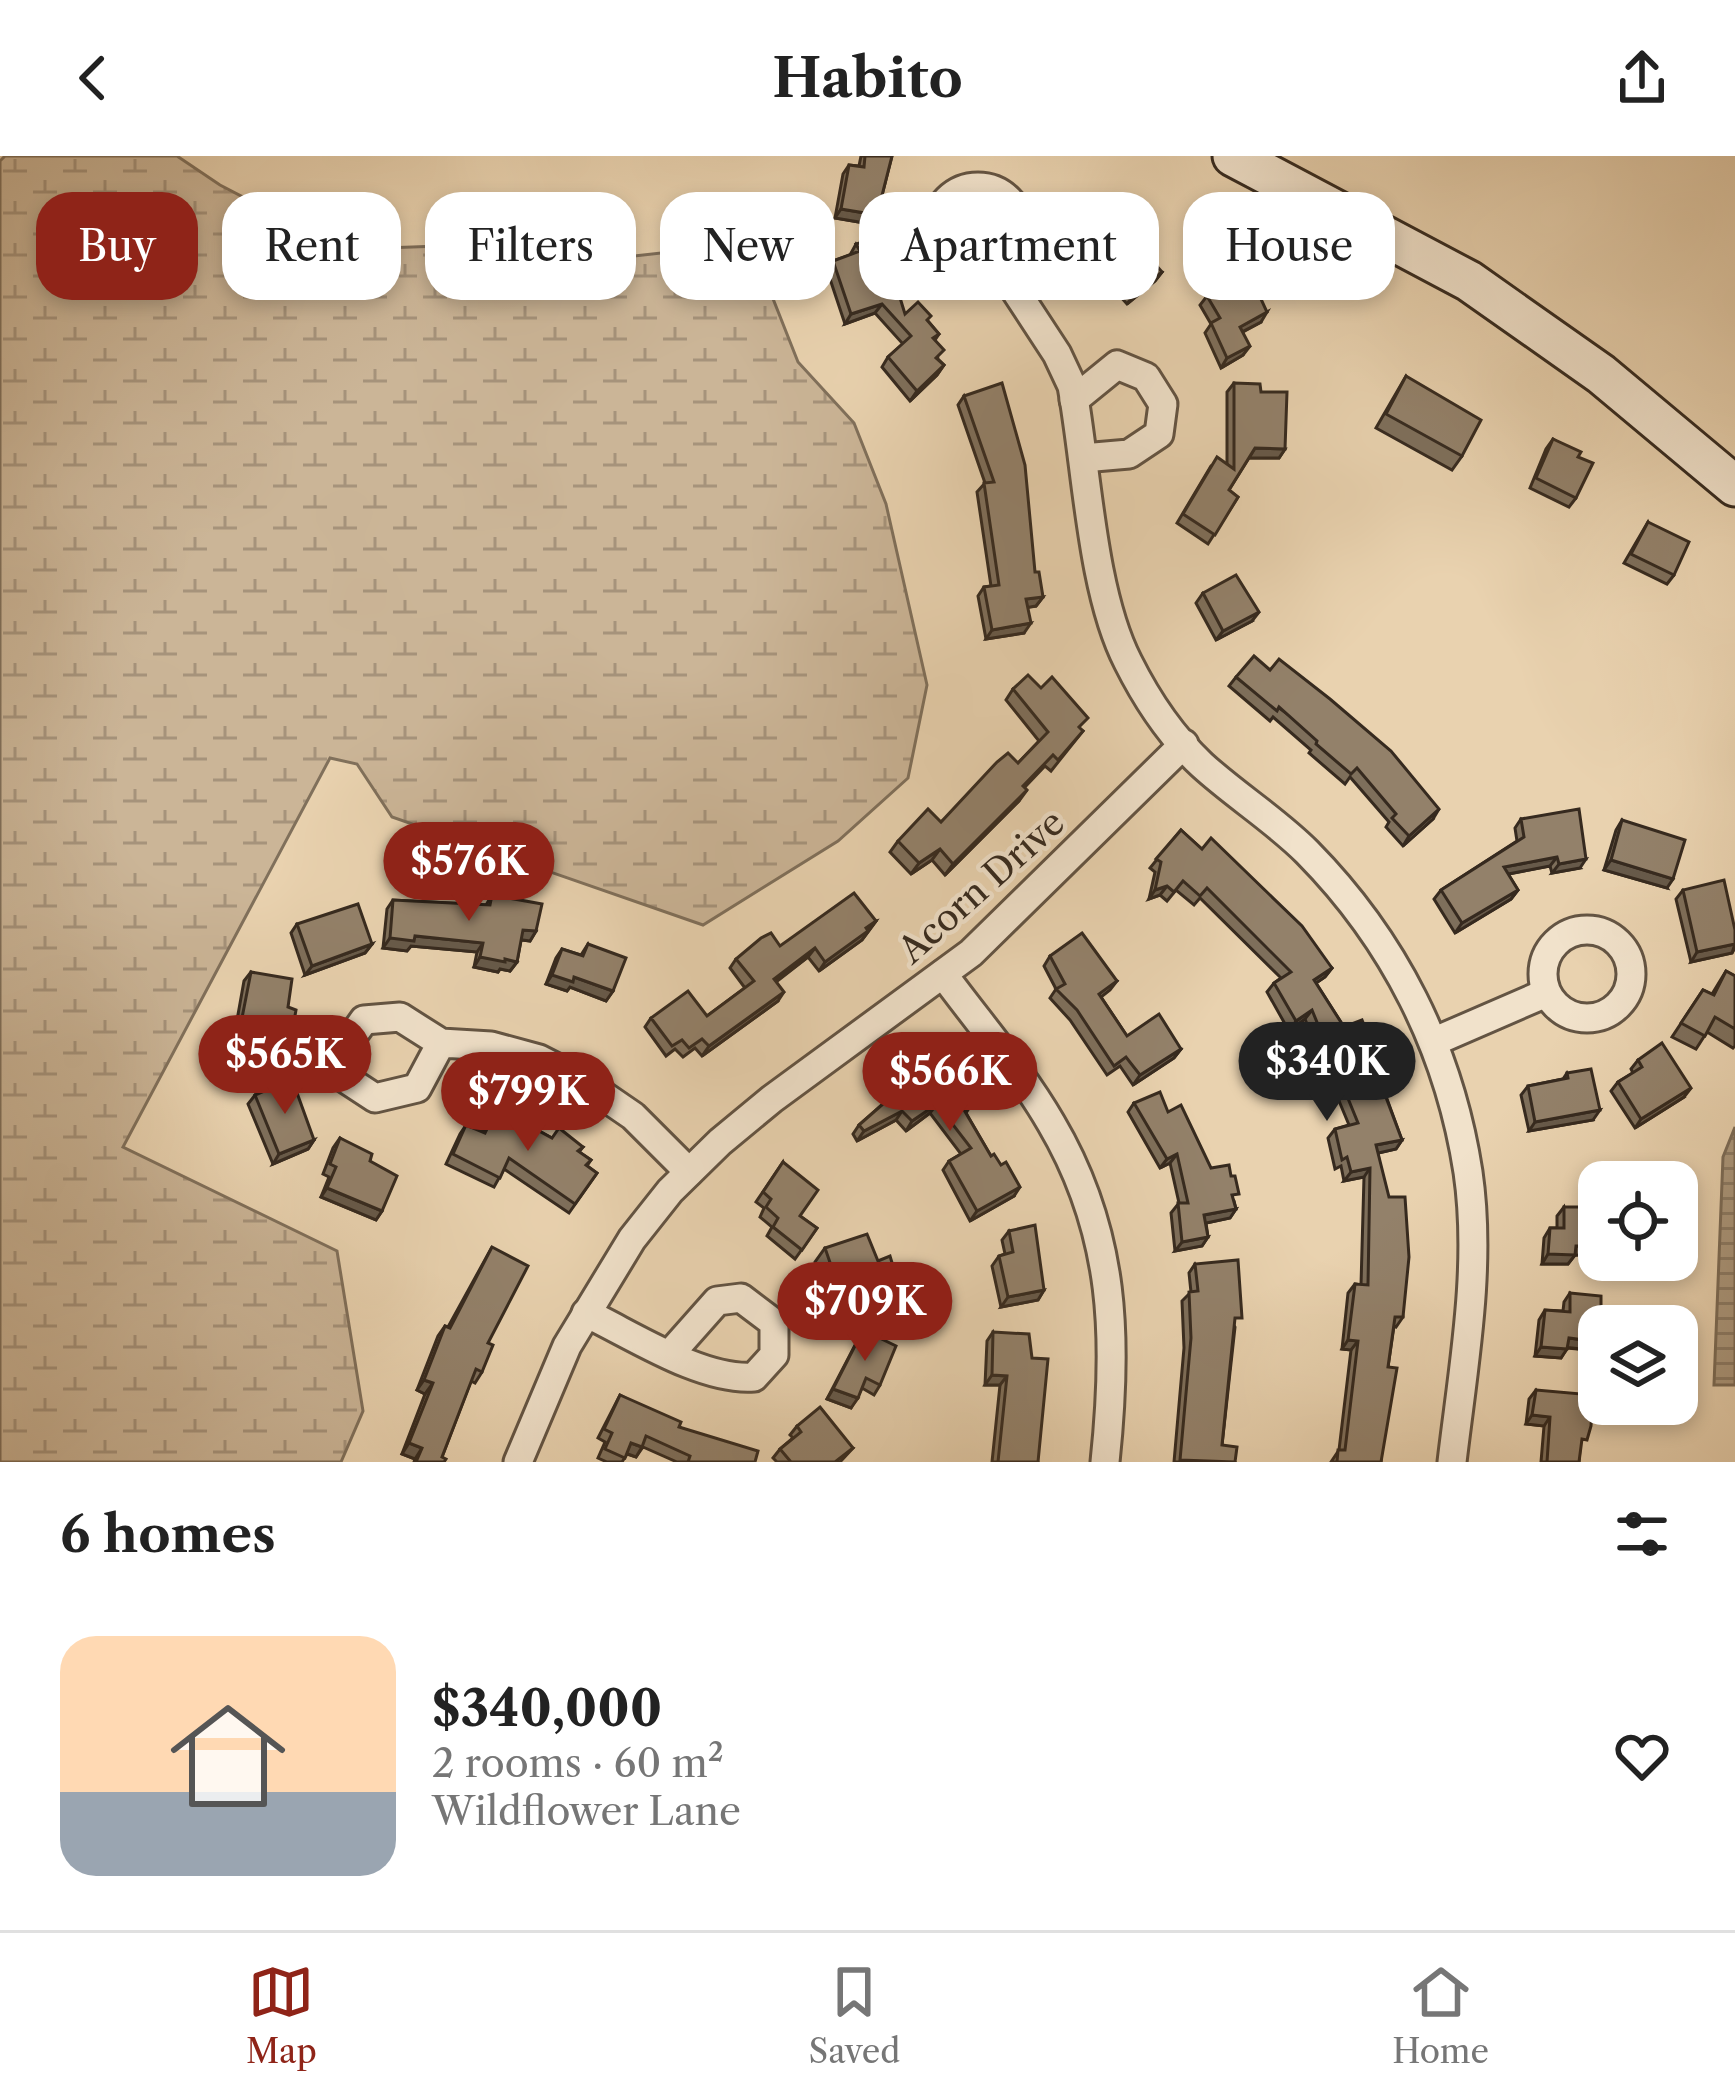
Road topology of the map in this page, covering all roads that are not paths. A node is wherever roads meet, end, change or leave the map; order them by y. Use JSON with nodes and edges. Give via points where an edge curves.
{"nodes":[{"id":1,"x":1233,"y":156,"type":"edge"},
{"id":2,"x":1022,"y":300,"type":"edge"},
{"id":3,"x":1074,"y":400,"type":"junction"},
{"id":4,"x":1083,"y":458,"type":"junction"},
{"id":5,"x":1735,"y":486,"type":"edge"},
{"id":6,"x":1184,"y":744,"type":"junction"},
{"id":7,"x":944,"y":974,"type":"junction"},
{"id":8,"x":1546,"y":993,"type":"dead end"},
{"id":9,"x":1433,"y":1042,"type":"junction"},
{"id":10,"x":441,"y":1043,"type":"junction"},
{"id":11,"x":689,"y":1172,"type":"junction"},
{"id":12,"x":586,"y":1313,"type":"junction"},
{"id":13,"x":670,"y":1354,"type":"dead end"},
{"id":14,"x":518,"y":1462,"type":"edge"},
{"id":15,"x":1105,"y":1462,"type":"edge"},
{"id":16,"x":1452,"y":1462,"type":"edge"}],
"edges":[{"from":1,"to":5,"type":"main road","via":[[1469,281],[1601,374]]},
{"from":2,"to":3,"type":"street","via":[[1057,354]]},
{"from":3,"to":4,"type":"street"},
{"from":3,"to":4,"type":"street","via":[[1117,365],[1146,377],[1163,404],[1159,434],[1129,454]]},
{"from":4,"to":6,"type":"street","via":[[1107,607],[1154,709]]},
{"from":6,"to":7,"type":"street","name":"Acorn Drive"},
{"from":6,"to":9,"type":"street","via":[[1335,880],[1394,959]]},
{"from":7,"to":11,"type":"street","name":"Acorn Drive","via":[[772,1099]]},
{"from":7,"to":15,"type":"street","via":[[1051,1123],[1100,1240],[1114,1376]]},
{"from":8,"to":9,"type":"street"},
{"from":9,"to":16,"type":"street","via":[[1468,1174],[1471,1230]]},
{"from":10,"to":10,"type":"street","via":[[400,1017],[364,1020],[341,1052],[346,1079],[375,1098],[417,1088]]},
{"from":10,"to":11,"type":"street","via":[[491,1046],[582,1081],[633,1116]]},
{"from":11,"to":12,"type":"street","name":"Acorn Drive","via":[[632,1239]]},
{"from":12,"to":13,"type":"street"},
{"from":12,"to":14,"type":"street","name":"Acorn Drive"}]}
